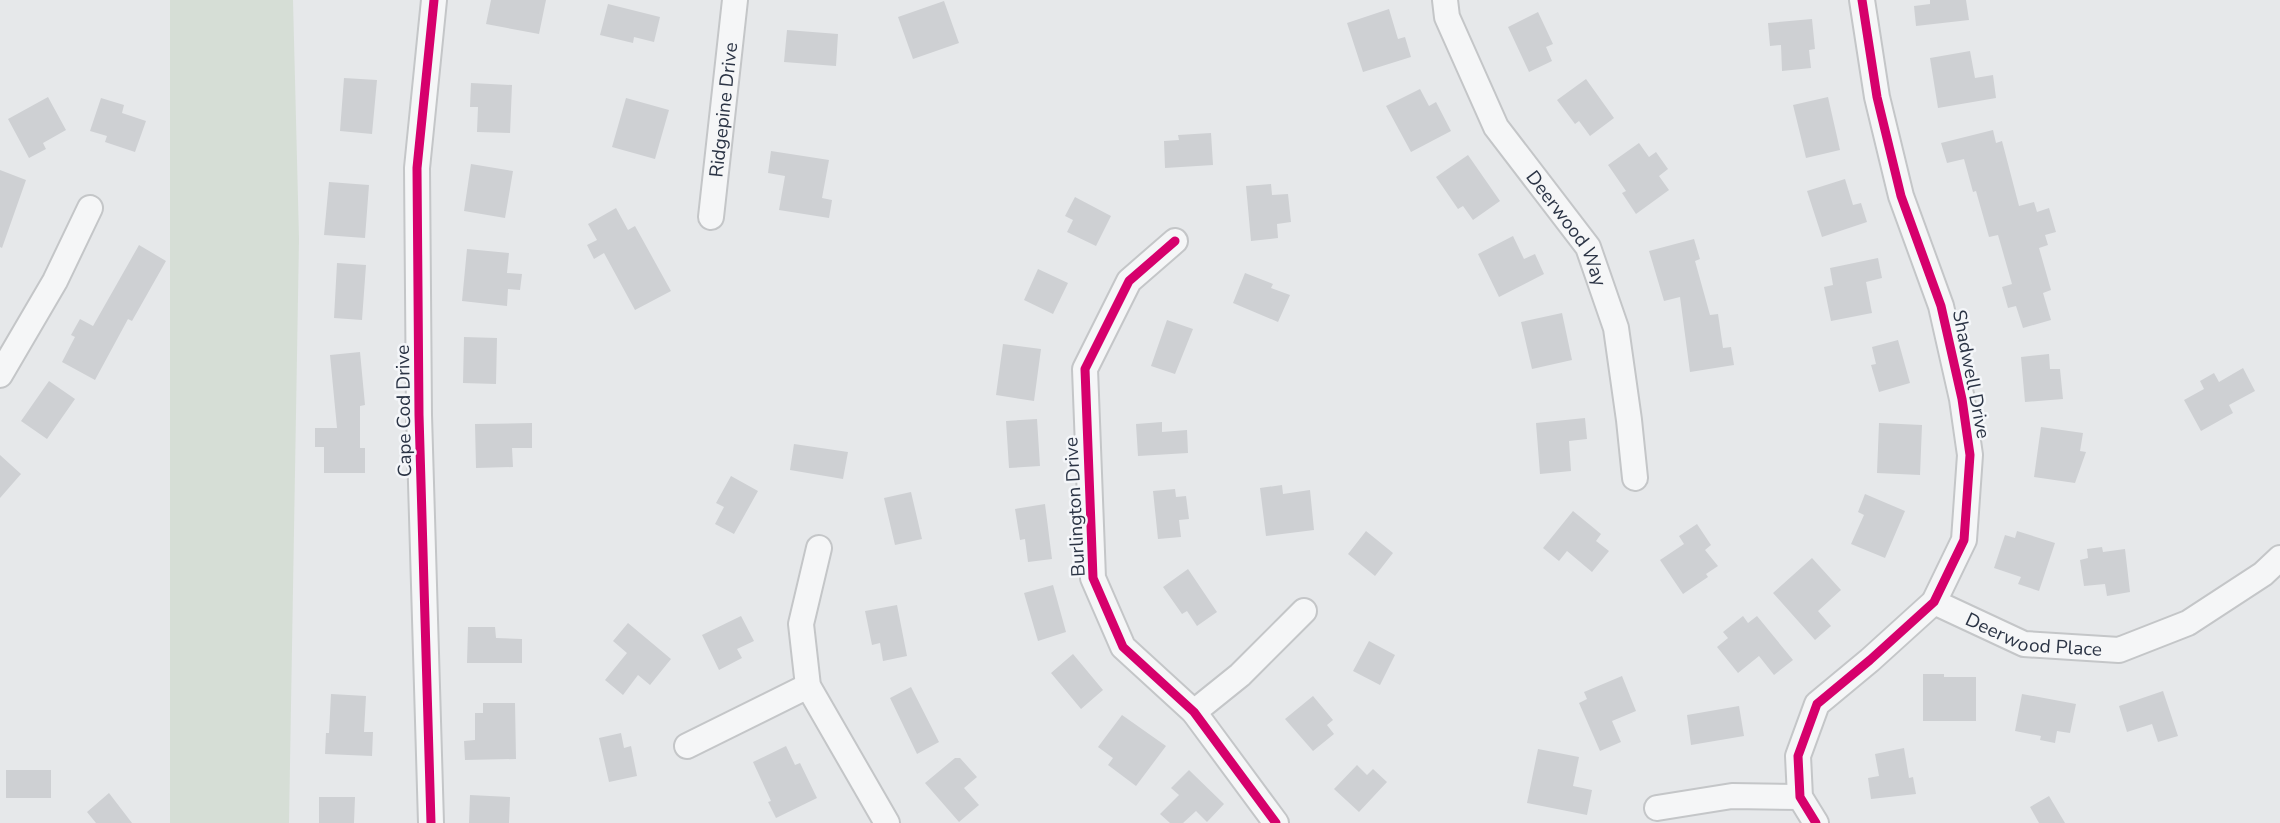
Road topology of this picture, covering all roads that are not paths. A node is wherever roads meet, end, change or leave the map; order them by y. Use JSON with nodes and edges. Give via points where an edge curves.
{"nodes":[{"id":1,"x":434,"y":0,"type":"edge"},
{"id":2,"x":735,"y":0,"type":"edge"},
{"id":3,"x":1445,"y":0,"type":"edge"},
{"id":4,"x":1862,"y":0,"type":"edge"},
{"id":5,"x":90,"y":208,"type":"dead end"},
{"id":6,"x":711,"y":217,"type":"dead end"},
{"id":7,"x":1175,"y":241,"type":"dead end"},
{"id":8,"x":0,"y":375,"type":"edge"},
{"id":9,"x":1635,"y":478,"type":"dead end"},
{"id":10,"x":819,"y":548,"type":"dead end"},
{"id":11,"x":2280,"y":558,"type":"edge"},
{"id":12,"x":1934,"y":602,"type":"junction"},
{"id":13,"x":1304,"y":611,"type":"dead end"},
{"id":14,"x":808,"y":686,"type":"junction"},
{"id":15,"x":1194,"y":712,"type":"junction"},
{"id":16,"x":687,"y":746,"type":"dead end"},
{"id":17,"x":1800,"y":797,"type":"junction"},
{"id":18,"x":1657,"y":808,"type":"dead end"},
{"id":19,"x":431,"y":823,"type":"edge"},
{"id":20,"x":887,"y":823,"type":"edge"},
{"id":21,"x":1276,"y":823,"type":"edge"},
{"id":22,"x":1815,"y":823,"type":"edge"}],
"edges":[{"from":1,"to":19,"type":"street","name":"Cape Cod Drive","via":[[417,168]]},
{"from":2,"to":6,"type":"street","name":"Ridgepine Drive"},
{"from":3,"to":9,"type":"street","name":"Deerwood Way","via":[[1447,17],[1496,127],[1588,247],[1616,328]]},
{"from":4,"to":12,"type":"street","name":"Shadwell Drive","via":[[1877,97],[1901,196],[1941,306],[1970,455],[1964,540]]},
{"from":5,"to":8,"type":"street","via":[[55,281]]},
{"from":7,"to":15,"type":"street","name":"Burlington Drive","via":[[1129,281],[1085,369],[1093,578],[1123,647]]},
{"from":10,"to":14,"type":"street","via":[[802,624]]},
{"from":11,"to":12,"type":"street","name":"Deerwood Place","via":[[2188,622],[2119,650],[2024,644]]},
{"from":12,"to":17,"type":"street","name":"Shadwell Drive","via":[[1817,704],[1798,756]]},
{"from":13,"to":15,"type":"street","via":[[1240,675]]},
{"from":14,"to":16,"type":"street"},
{"from":14,"to":20,"type":"street"},
{"from":15,"to":21,"type":"street","name":"Burlington Drive"},
{"from":17,"to":18,"type":"street","via":[[1732,796]]},
{"from":17,"to":22,"type":"street","name":"Shadwell Drive"}]}
